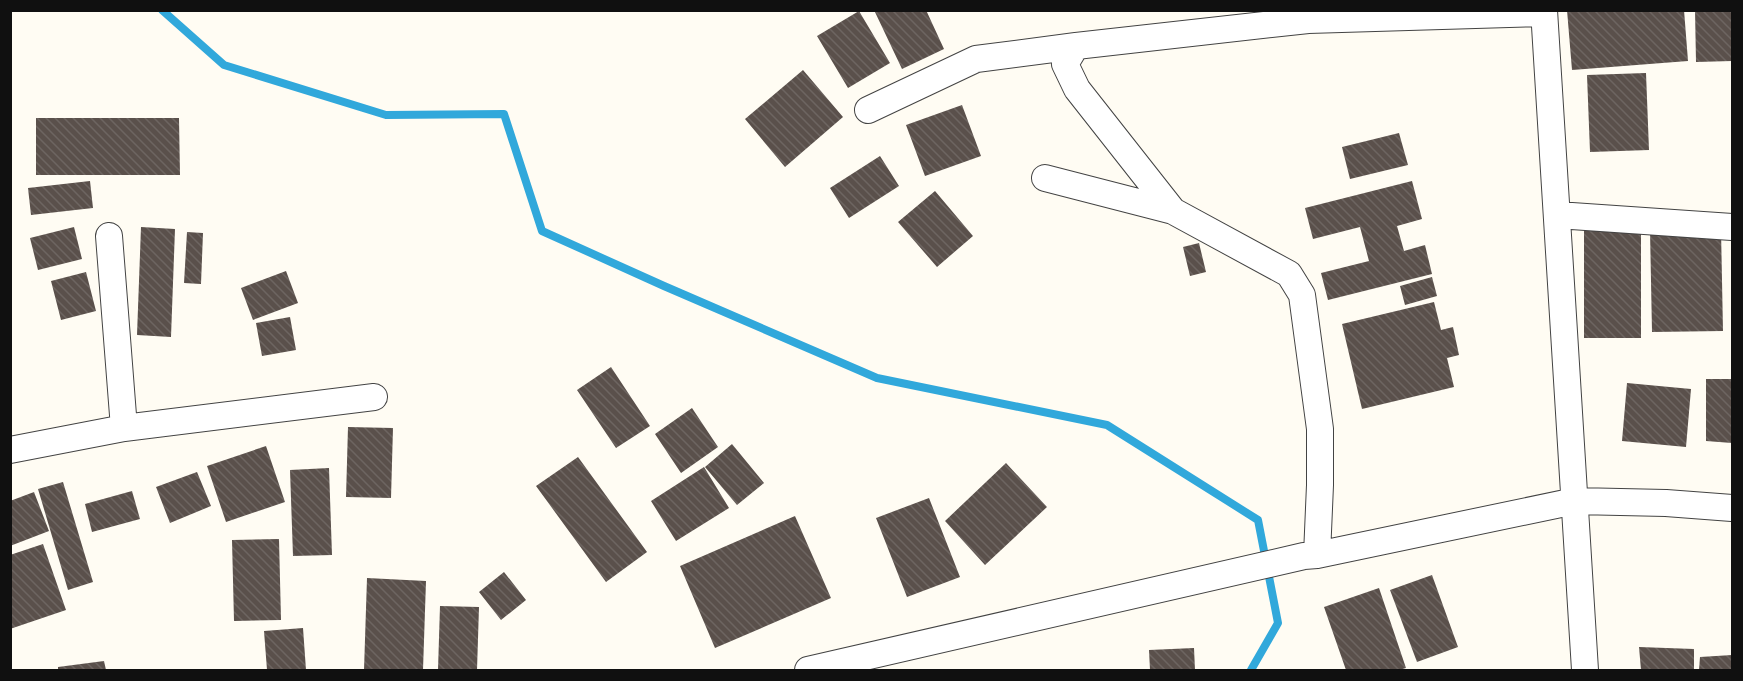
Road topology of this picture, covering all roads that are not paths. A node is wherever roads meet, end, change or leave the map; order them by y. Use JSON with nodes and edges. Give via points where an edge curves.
{"nodes":[{"id":1,"x":1544,"y":12,"type":"edge"},
{"id":2,"x":1304,"y":15,"type":"edge"},
{"id":3,"x":1076,"y":46,"type":"junction"},
{"id":4,"x":868,"y":110,"type":"dead end"},
{"id":5,"x":1045,"y":178,"type":"dead end"},
{"id":6,"x":1173,"y":211,"type":"junction"},
{"id":7,"x":1557,"y":215,"type":"junction"},
{"id":8,"x":1732,"y":227,"type":"edge"},
{"id":9,"x":109,"y":236,"type":"dead end"},
{"id":10,"x":374,"y":397,"type":"dead end"},
{"id":11,"x":124,"y":428,"type":"junction"},
{"id":12,"x":10,"y":450,"type":"edge"},
{"id":13,"x":1575,"y":501,"type":"junction"},
{"id":14,"x":1732,"y":508,"type":"edge"},
{"id":15,"x":1311,"y":555,"type":"junction"},
{"id":16,"x":808,"y":670,"type":"edge"},
{"id":17,"x":1585,"y":670,"type":"edge"}],
"edges":[{"from":1,"to":2,"type":"street"},
{"from":1,"to":7,"type":"street"},
{"from":2,"to":3,"type":"street"},
{"from":3,"to":4,"type":"street","via":[[976,59]]},
{"from":3,"to":6,"type":"street","via":[[1065,64],[1077,89]]},
{"from":5,"to":6,"type":"street"},
{"from":6,"to":15,"type":"street","via":[[1289,274],[1302,294],[1320,429],[1320,485]]},
{"from":7,"to":8,"type":"street"},
{"from":7,"to":13,"type":"street"},
{"from":9,"to":11,"type":"street"},
{"from":10,"to":11,"type":"street"},
{"from":11,"to":12,"type":"street"},
{"from":13,"to":14,"type":"street"},
{"from":13,"to":15,"type":"street"},
{"from":13,"to":17,"type":"street"},
{"from":15,"to":16,"type":"street"}]}
